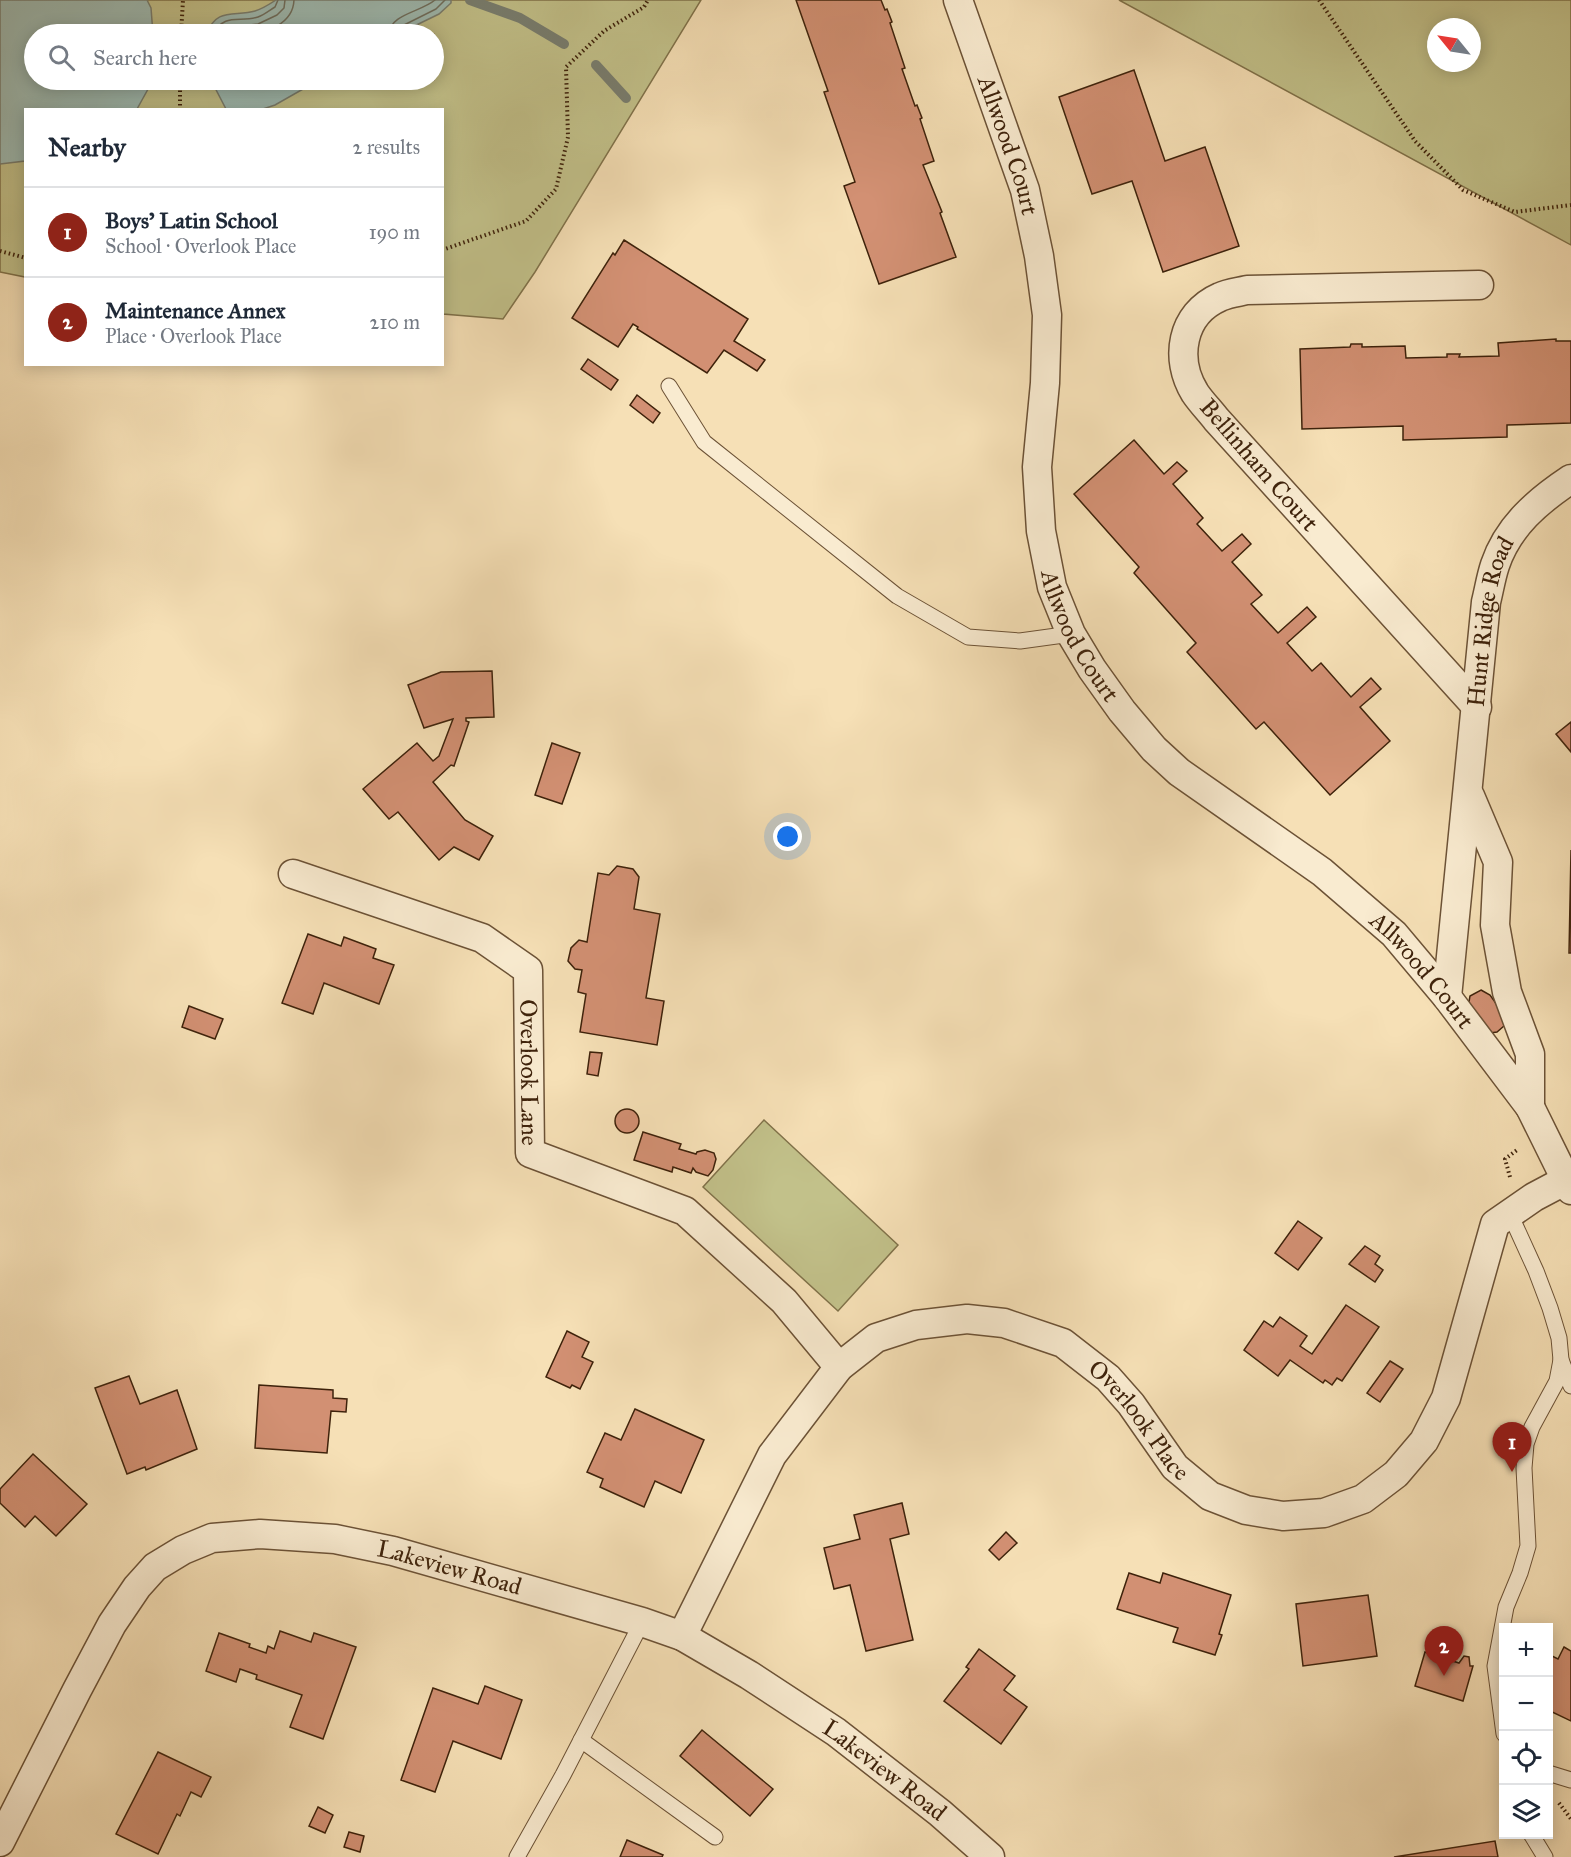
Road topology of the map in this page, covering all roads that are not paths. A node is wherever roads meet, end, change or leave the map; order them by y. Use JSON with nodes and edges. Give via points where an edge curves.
{"nodes":[{"id":1,"x":958,"y":0,"type":"edge"},
{"id":2,"x":1479,"y":285,"type":"dead end"},
{"id":3,"x":669,"y":386,"type":"dead end"},
{"id":4,"x":1571,"y":479,"type":"edge"},
{"id":5,"x":1071,"y":634,"type":"junction"},
{"id":6,"x":1477,"y":707,"type":"junction"},
{"id":7,"x":1469,"y":793,"type":"junction"},
{"id":8,"x":293,"y":874,"type":"dead end"},
{"id":9,"x":1447,"y":997,"type":"junction"},
{"id":10,"x":1530,"y":1107,"type":"junction"},
{"id":11,"x":1568,"y":1185,"type":"edge"},
{"id":12,"x":1516,"y":1210,"type":"junction"},
{"id":13,"x":1561,"y":1360,"type":"junction"},
{"id":14,"x":839,"y":1367,"type":"junction"},
{"id":15,"x":1571,"y":1386,"type":"edge"},
{"id":16,"x":642,"y":1622,"type":"junction"},
{"id":17,"x":682,"y":1636,"type":"junction"},
{"id":18,"x":1503,"y":1731,"type":"edge"},
{"id":19,"x":581,"y":1740,"type":"junction"},
{"id":20,"x":1553,"y":1775,"type":"edge"},
{"id":21,"x":1571,"y":1780,"type":"edge"},
{"id":22,"x":715,"y":1838,"type":"dead end"},
{"id":23,"x":1534,"y":1839,"type":"edge"},
{"id":24,"x":0,"y":1842,"type":"edge"},
{"id":25,"x":517,"y":1857,"type":"edge"},
{"id":26,"x":990,"y":1857,"type":"edge"},
{"id":27,"x":1545,"y":1857,"type":"edge"}],
"edges":[{"from":1,"to":5,"type":"street","name":"Allwood Court","via":[[1025,190],[1039,256],[1047,315],[1037,467],[1041,531],[1052,587]]},
{"from":2,"to":6,"type":"street","name":"Bellinham Court","via":[[1248,290],[1220,297],[1202,309],[1190,323],[1182,350],[1195,392],[1216,419]]},
{"from":3,"to":5,"type":"lane","via":[[704,441],[897,596],[968,637],[1020,641]]},
{"from":4,"to":6,"type":"street","name":"Hunt Ridge Road","via":[[1541,499],[1512,531],[1495,564],[1486,602]]},
{"from":5,"to":9,"type":"street","name":"Allwood Court","via":[[1098,678],[1154,749],[1179,772],[1323,872],[1394,934]]},
{"from":6,"to":7,"type":"street","name":"Hunt Ridge Road"},
{"from":7,"to":9,"type":"street","name":"Hunt Ridge Road"},
{"from":7,"to":10,"type":"street","name":"Hunt Ridge Road","via":[[1498,862],[1495,925],[1507,992],[1530,1054]]},
{"from":8,"to":14,"type":"street","name":"Overlook Lane","via":[[482,938],[528,970],[530,1153],[685,1211],[783,1301]]},
{"from":9,"to":10,"type":"street","name":"Allwood Court"},
{"from":10,"to":11,"type":"street","name":"Allwood Court"},
{"from":11,"to":12,"type":"street","name":"Overlook Place"},
{"from":12,"to":13,"type":"lane","via":[[1559,1338]]},
{"from":12,"to":14,"type":"street","name":"Overlook Place","via":[[1495,1224],[1446,1398],[1424,1441],[1396,1474],[1363,1499],[1324,1513],[1283,1516],[1246,1510],[1210,1496],[1175,1467],[1108,1378],[1063,1343],[1004,1323],[967,1319],[916,1325],[876,1338]]},
{"from":13,"to":15,"type":"lane"},
{"from":13,"to":18,"type":"lane","via":[[1557,1381],[1526,1444],[1528,1546],[1506,1607],[1495,1666]]},
{"from":14,"to":17,"type":"street","name":"Overlook Place","via":[[772,1455]]},
{"from":16,"to":17,"type":"street","name":"Lakeview Road"},
{"from":16,"to":19,"type":"lane"},
{"from":16,"to":24,"type":"street","name":"Lakeview Road","via":[[393,1551],[334,1539],[260,1534],[212,1538],[155,1567],[137,1587],[76,1690]]},
{"from":17,"to":26,"type":"street","name":"Lakeview Road","via":[[836,1732]]},
{"from":19,"to":22,"type":"lane"},
{"from":19,"to":25,"type":"lane"},
{"from":20,"to":21,"type":"lane"},
{"from":23,"to":27,"type":"lane"}]}
